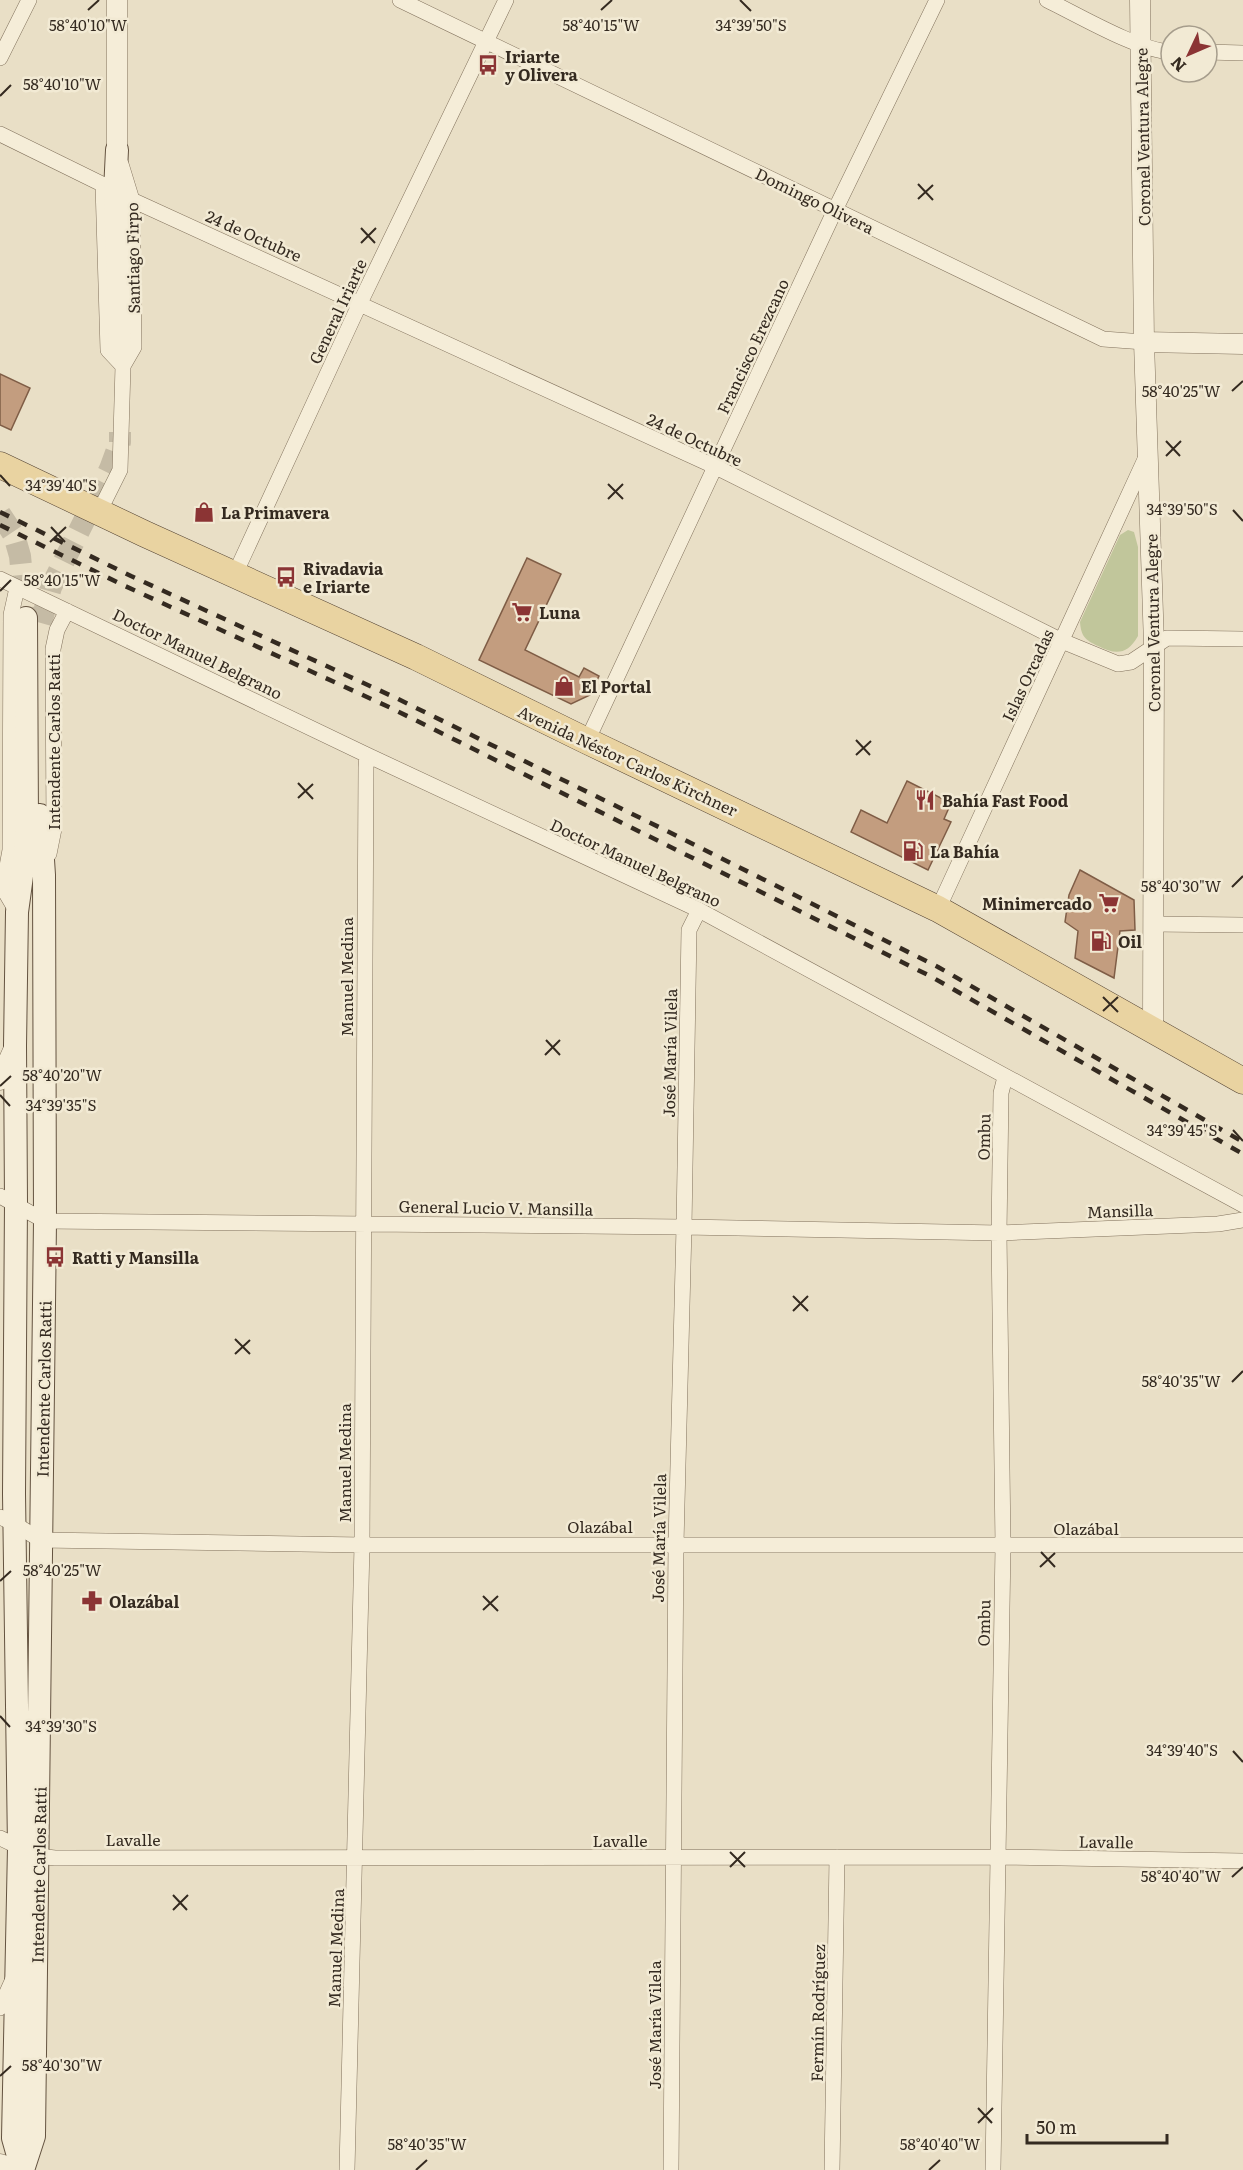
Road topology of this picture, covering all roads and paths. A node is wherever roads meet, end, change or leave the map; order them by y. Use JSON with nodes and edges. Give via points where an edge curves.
{"nodes":[{"id":1,"x":29,"y":0,"type":"edge"},
{"id":2,"x":117,"y":0,"type":"edge"},
{"id":3,"x":400,"y":0,"type":"edge"},
{"id":4,"x":506,"y":0,"type":"edge"},
{"id":5,"x":937,"y":0,"type":"edge"},
{"id":6,"x":1047,"y":0,"type":"edge"},
{"id":7,"x":1140,"y":0,"type":"edge"},
{"id":8,"x":486,"y":40,"type":"junction"},
{"id":9,"x":1141,"y":45,"type":"junction"},
{"id":10,"x":1159,"y":52,"type":"edge"},
{"id":11,"x":1219,"y":52,"type":"edge"},
{"id":12,"x":1243,"y":53,"type":"edge"},
{"id":13,"x":0,"y":58,"type":"edge"},
{"id":14,"x":2,"y":141,"type":"edge"},
{"id":15,"x":117,"y":150,"type":"joint"},
{"id":16,"x":117,"y":192,"type":"junction"},
{"id":17,"x":835,"y":210,"type":"junction"},
{"id":18,"x":360,"y":303,"type":"junction"},
{"id":19,"x":1144,"y":342,"type":"junction"},
{"id":20,"x":1243,"y":344,"type":"edge"},
{"id":21,"x":122,"y":358,"type":"junction"},
{"id":22,"x":1147,"y":455,"type":"junction"},
{"id":23,"x":0,"y":465,"type":"edge"},
{"id":24,"x":716,"y":467,"type":"junction"},
{"id":25,"x":99,"y":512,"type":"junction"},
{"id":26,"x":235,"y":574,"type":"junction"},
{"id":27,"x":0,"y":579,"type":"edge"},
{"id":28,"x":17,"y":588,"type":"junction"},
{"id":29,"x":67,"y":611,"type":"junction"},
{"id":30,"x":1243,"y":639,"type":"edge"},
{"id":31,"x":1062,"y":641,"type":"junction"},
{"id":32,"x":1154,"y":645,"type":"junction"},
{"id":33,"x":587,"y":741,"type":"junction"},
{"id":34,"x":367,"y":755,"type":"junction"},
{"id":35,"x":44,"y":875,"type":"junction"},
{"id":36,"x":1,"y":887,"type":"edge"},
{"id":37,"x":938,"y":909,"type":"junction"},
{"id":38,"x":699,"y":910,"type":"junction"},
{"id":39,"x":16,"y":912,"type":"junction"},
{"id":40,"x":1153,"y":924,"type":"junction"},
{"id":41,"x":1243,"y":926,"type":"edge"},
{"id":42,"x":1153,"y":1029,"type":"junction"},
{"id":43,"x":15,"y":1046,"type":"junction"},
{"id":44,"x":1005,"y":1077,"type":"junction"},
{"id":45,"x":0,"y":1080,"type":"edge"},
{"id":46,"x":1243,"y":1081,"type":"edge"},
{"id":47,"x":8,"y":1199,"type":"edge"},
{"id":48,"x":1243,"y":1205,"type":"edge"},
{"id":49,"x":1243,"y":1220,"type":"edge"},
{"id":50,"x":45,"y":1221,"type":"junction"},
{"id":51,"x":363,"y":1224,"type":"junction"},
{"id":52,"x":684,"y":1227,"type":"junction"},
{"id":53,"x":999,"y":1233,"type":"junction"},
{"id":54,"x":7,"y":1520,"type":"edge"},
{"id":55,"x":40,"y":1540,"type":"junction"},
{"id":56,"x":675,"y":1544,"type":"junction"},
{"id":57,"x":362,"y":1545,"type":"junction"},
{"id":58,"x":1243,"y":1545,"type":"edge"},
{"id":59,"x":1003,"y":1546,"type":"junction"},
{"id":60,"x":19,"y":1847,"type":"edge"},
{"id":61,"x":356,"y":1857,"type":"junction"},
{"id":62,"x":837,"y":1857,"type":"junction"},
{"id":63,"x":997,"y":1857,"type":"junction"},
{"id":64,"x":673,"y":1858,"type":"junction"},
{"id":65,"x":1243,"y":1861,"type":"edge"},
{"id":66,"x":16,"y":1973,"type":"junction"},
{"id":67,"x":0,"y":2008,"type":"edge"},
{"id":68,"x":0,"y":2164,"type":"edge"},
{"id":69,"x":21,"y":2170,"type":"edge"},
{"id":70,"x":347,"y":2170,"type":"edge"},
{"id":71,"x":671,"y":2170,"type":"edge"},
{"id":72,"x":832,"y":2170,"type":"edge"},
{"id":73,"x":993,"y":2170,"type":"edge"}],
"edges":[{"from":1,"to":13,"type":"street"},
{"from":2,"to":15,"type":"street","name":"Santiago Firpo"},
{"from":3,"to":8,"type":"street","name":"Domingo Olivera"},
{"from":4,"to":8,"type":"street","name":"General Iriarte"},
{"from":5,"to":17,"type":"street","name":"Francisco Erezcano"},
{"from":6,"to":9,"type":"street"},
{"from":7,"to":9,"type":"street","name":"Coronel Ventura Alegre"},
{"from":8,"to":17,"type":"street","name":"Domingo Olivera"},
{"from":8,"to":18,"type":"street","name":"General Iriarte"},
{"from":9,"to":10,"type":"street"},
{"from":9,"to":19,"type":"street","name":"Coronel Ventura Alegre"},
{"from":11,"to":12,"type":"street"},
{"from":14,"to":16,"type":"street","name":"24 de Octubre"},
{"from":15,"to":16,"type":"main road","name":"Santiago Firpo"},
{"from":16,"to":18,"type":"street","name":"24 de Octubre"},
{"from":16,"to":21,"type":"main road","name":"Santiago Firpo"},
{"from":16,"to":21,"type":"street","name":"Santiago Firpo","via":[[134,347]]},
{"from":16,"to":21,"type":"street","name":"Santiago Firpo","via":[[108,350]]},
{"from":17,"to":19,"type":"street","name":"Domingo Olivera","via":[[1103,339]]},
{"from":17,"to":24,"type":"street","name":"Francisco Erezcano"},
{"from":18,"to":24,"type":"street","name":"24 de Octubre"},
{"from":18,"to":26,"type":"street","name":"General Iriarte"},
{"from":19,"to":20,"type":"street","name":"Domingo Olivera"},
{"from":19,"to":22,"type":"street","name":"Coronel Ventura Alegre"},
{"from":21,"to":25,"type":"street","name":"Santiago Firpo","via":[[120,470]]},
{"from":22,"to":31,"type":"street","name":"Islas Orcadas"},
{"from":22,"to":32,"type":"street","name":"Coronel Ventura Alegre"},
{"from":23,"to":25,"type":"main road","name":"Avenida Néstor Carlos Kirchner"},
{"from":24,"to":31,"type":"street","name":"24 de Octubre"},
{"from":24,"to":33,"type":"street","name":"Francisco Erezcano"},
{"from":25,"to":26,"type":"main road","name":"Avenida Néstor Carlos Kirchner"},
{"from":26,"to":33,"type":"main road","name":"Avenida Néstor Carlos Kirchner"},
{"from":27,"to":28,"type":"street","name":"Doctor Manuel Belgrano"},
{"from":28,"to":29,"type":"street","name":"Doctor Manuel Belgrano"},
{"from":28,"to":36,"type":"street","name":"Intendente Carlos Ratti","via":[[11,615],[10,850]]},
{"from":29,"to":34,"type":"street","name":"Doctor Manuel Belgrano"},
{"from":29,"to":35,"type":"street","name":"Intendente Carlos Ratti","via":[[53,649],[54,829]]},
{"from":30,"to":32,"type":"street","name":"24 de Octubre","via":[[1167,638]]},
{"from":31,"to":32,"type":"street","name":"24 de Octubre","via":[[1118,664],[1131,662]]},
{"from":31,"to":37,"type":"street","name":"Islas Orcadas"},
{"from":32,"to":40,"type":"street","name":"Coronel Ventura Alegre"},
{"from":33,"to":37,"type":"main road","name":"Avenida Néstor Carlos Kirchner"},
{"from":34,"to":38,"type":"street","name":"Doctor Manuel Belgrano"},
{"from":34,"to":51,"type":"street","name":"Manuel Medina"},
{"from":35,"to":39,"type":"main road","name":"Intendente Carlos Ratti","via":[[34,621],[27,824]]},
{"from":35,"to":50,"type":"main road","name":"Intendente Carlos Ratti"},
{"from":36,"to":39,"type":"street","name":"Intendente Carlos Ratti"},
{"from":37,"to":42,"type":"main road","name":"Avenida Néstor Carlos Kirchner"},
{"from":38,"to":44,"type":"street","name":"Doctor Manuel Belgrano"},
{"from":38,"to":52,"type":"street","name":"José María Vilela","via":[[689,930]]},
{"from":39,"to":43,"type":"main road","name":"Intendente Carlos Ratti"},
{"from":40,"to":41,"type":"street"},
{"from":40,"to":42,"type":"street","name":"Coronel Ventura Alegre"},
{"from":42,"to":46,"type":"main road","name":"Avenida Néstor Carlos Kirchner"},
{"from":43,"to":45,"type":"street"},
{"from":43,"to":47,"type":"main road","name":"Intendente Carlos Ratti"},
{"from":44,"to":48,"type":"street","name":"Doctor Manuel Belgrano"},
{"from":44,"to":53,"type":"street","name":"Ombu","via":[[1001,1093]]},
{"from":47,"to":50,"type":"street"},
{"from":47,"to":54,"type":"main road","name":"Intendente Carlos Ratti"},
{"from":49,"to":53,"type":"street","name":"Mansilla"},
{"from":50,"to":51,"type":"street","name":"General Lucio V. Mansilla"},
{"from":50,"to":55,"type":"main road","name":"Intendente Carlos Ratti"},
{"from":51,"to":52,"type":"street","name":"General Lucio V. Mansilla"},
{"from":51,"to":57,"type":"street","name":"Manuel Medina"},
{"from":52,"to":53,"type":"street","name":"General Lucio V. Mansilla"},
{"from":52,"to":56,"type":"street","name":"José María Vilela"},
{"from":53,"to":59,"type":"street","name":"Ombu"},
{"from":54,"to":55,"type":"street"},
{"from":54,"to":60,"type":"main road","name":"Intendente Carlos Ratti"},
{"from":55,"to":57,"type":"street","name":"Olazábal"},
{"from":55,"to":60,"type":"main road","name":"Intendente Carlos Ratti"},
{"from":56,"to":57,"type":"street","name":"Olazábal"},
{"from":56,"to":59,"type":"street","name":"Olazábal"},
{"from":56,"to":64,"type":"street","name":"José María Vilela"},
{"from":57,"to":61,"type":"street","name":"Manuel Medina"},
{"from":58,"to":59,"type":"street","name":"Olazábal"},
{"from":59,"to":63,"type":"street","name":"Ombu"},
{"from":60,"to":61,"type":"street","name":"Lavalle"},
{"from":60,"to":66,"type":"main road","name":"Intendente Carlos Ratti"},
{"from":60,"to":69,"type":"main road","name":"Intendente Carlos Ratti","via":[[34,2136]]},
{"from":61,"to":64,"type":"street","name":"Lavalle"},
{"from":61,"to":70,"type":"street","name":"Manuel Medina"},
{"from":62,"to":63,"type":"street","name":"Lavalle"},
{"from":62,"to":64,"type":"street","name":"Lavalle"},
{"from":62,"to":72,"type":"street","name":"Fermín Rodríguez"},
{"from":63,"to":65,"type":"street","name":"Lavalle"},
{"from":63,"to":73,"type":"street","name":"Ombu"},
{"from":64,"to":71,"type":"street","name":"José María Vilela"},
{"from":66,"to":67,"type":"street"},
{"from":66,"to":69,"type":"main road","name":"Intendente Carlos Ratti","via":[[13,2138]]},
{"from":68,"to":69,"type":"street"}]}
